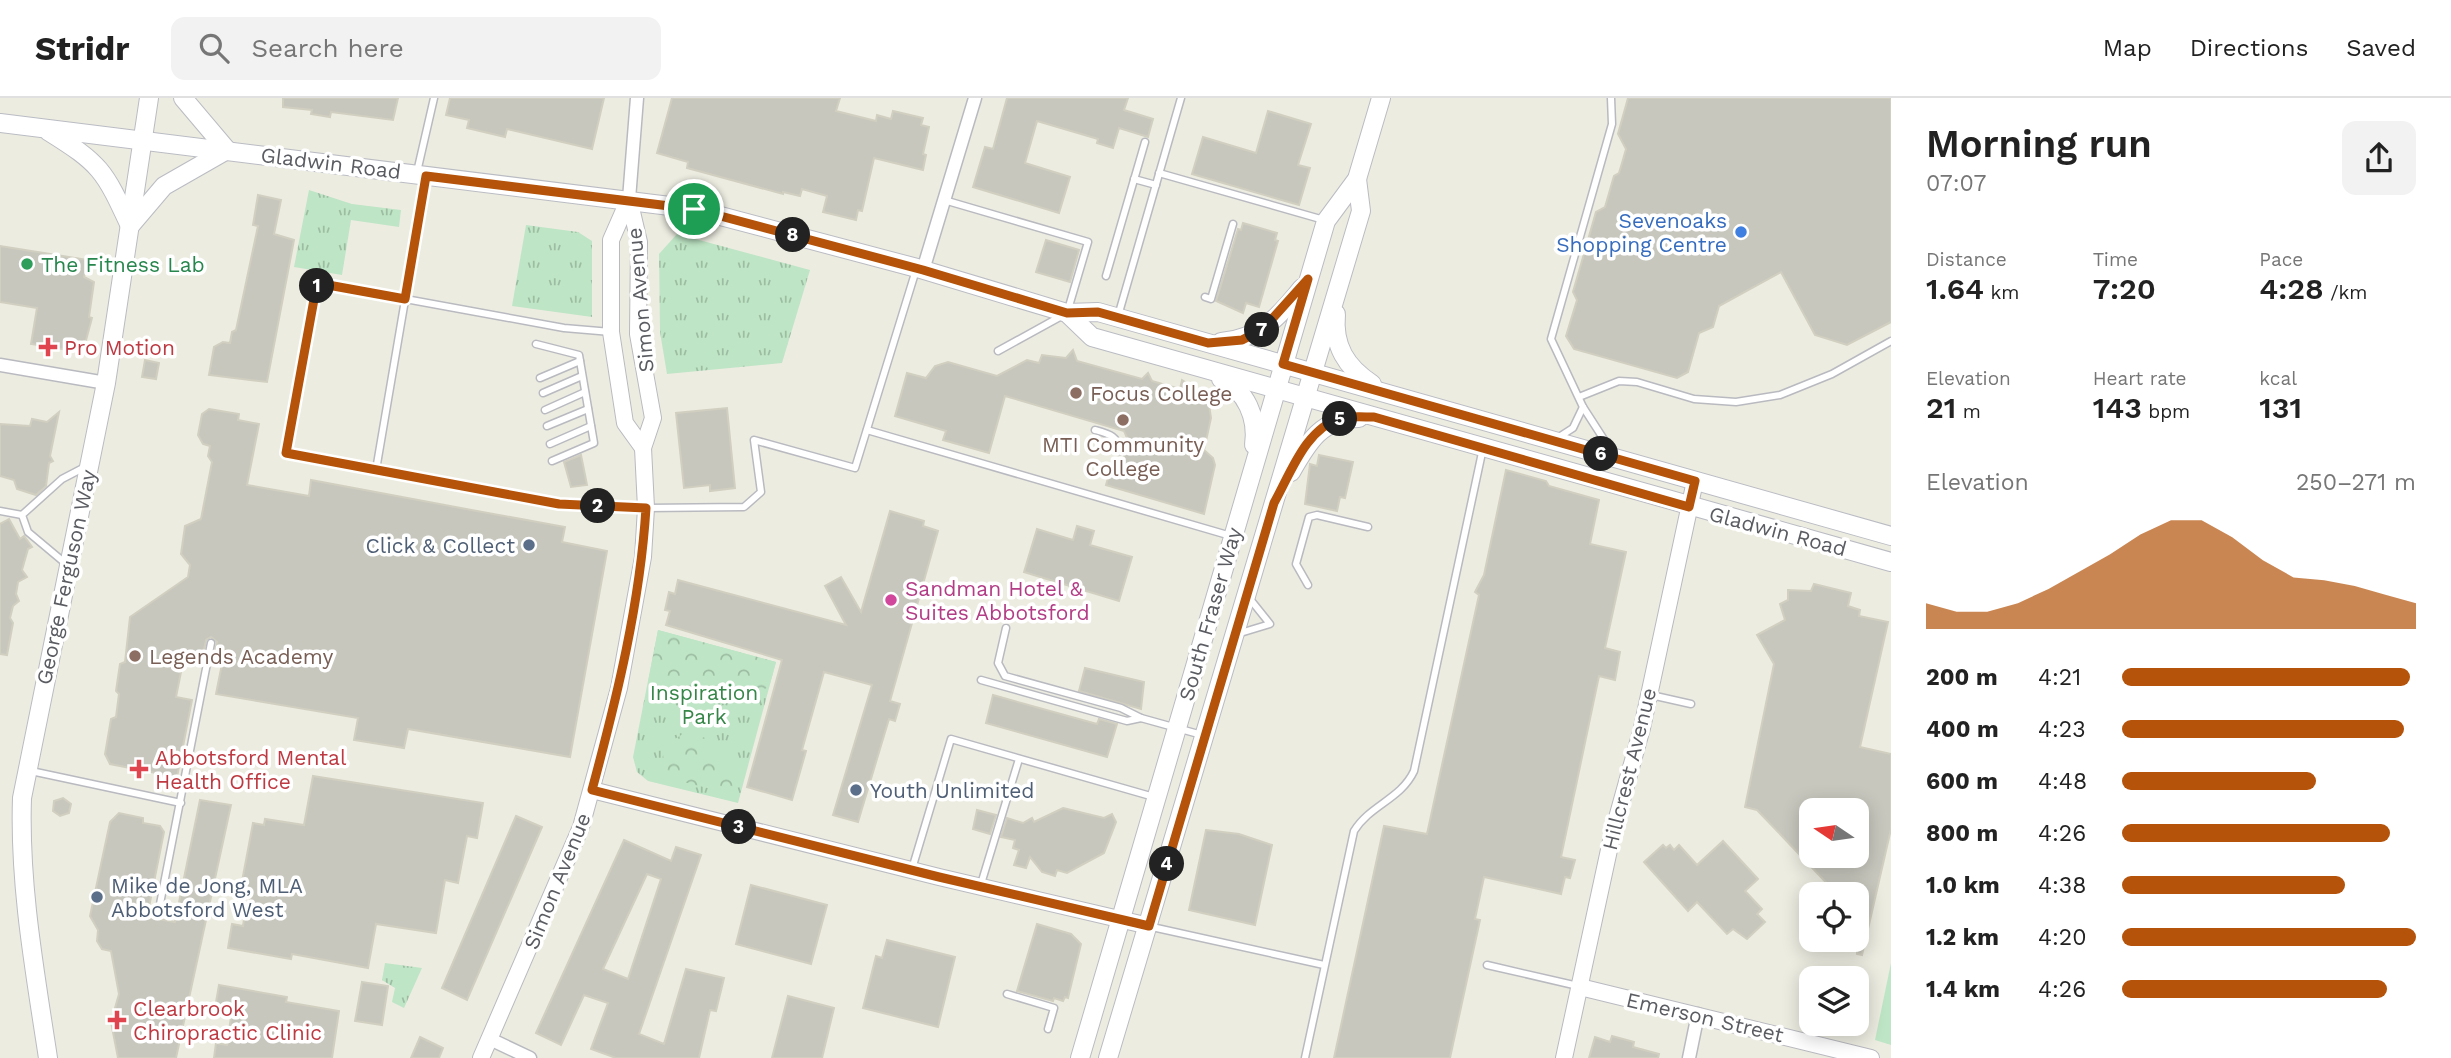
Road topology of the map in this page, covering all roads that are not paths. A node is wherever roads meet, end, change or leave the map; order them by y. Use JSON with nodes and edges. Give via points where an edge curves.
{"nodes":[{"id":1,"x":149,"y":98,"type":"edge"},
{"id":2,"x":183,"y":98,"type":"edge"},
{"id":3,"x":434,"y":98,"type":"edge"},
{"id":4,"x":637,"y":98,"type":"edge"},
{"id":5,"x":975,"y":98,"type":"edge"},
{"id":6,"x":1181,"y":98,"type":"edge"},
{"id":7,"x":1381,"y":98,"type":"edge"},
{"id":8,"x":1611,"y":98,"type":"edge"},
{"id":9,"x":0,"y":123,"type":"edge"},
{"id":10,"x":42,"y":128,"type":"junction"},
{"id":11,"x":141,"y":139,"type":"junction"},
{"id":12,"x":1145,"y":142,"type":"dead end"},
{"id":13,"x":227,"y":150,"type":"junction"},
{"id":14,"x":1159,"y":173,"type":"junction"},
{"id":15,"x":421,"y":175,"type":"junction"},
{"id":16,"x":1134,"y":179,"type":"junction"},
{"id":17,"x":1357,"y":179,"type":"junction"},
{"id":18,"x":1156,"y":186,"type":"junction"},
{"id":19,"x":628,"y":199,"type":"junction"},
{"id":20,"x":944,"y":200,"type":"junction"},
{"id":21,"x":1326,"y":221,"type":"junction"},
{"id":22,"x":1233,"y":224,"type":"dead end"},
{"id":23,"x":130,"y":226,"type":"junction"},
{"id":24,"x":920,"y":269,"type":"junction"},
{"id":25,"x":1106,"y":276,"type":"dead end"},
{"id":26,"x":1308,"y":279,"type":"junction"},
{"id":27,"x":1339,"y":287,"type":"junction"},
{"id":28,"x":1205,"y":297,"type":"dead end"},
{"id":29,"x":405,"y":299,"type":"junction"},
{"id":30,"x":1067,"y":313,"type":"junction"},
{"id":31,"x":1118,"y":318,"type":"junction"},
{"id":32,"x":611,"y":332,"type":"junction"},
{"id":33,"x":1891,"y":341,"type":"edge"},
{"id":34,"x":1208,"y":343,"type":"junction"},
{"id":35,"x":536,"y":344,"type":"dead end"},
{"id":36,"x":998,"y":351,"type":"dead end"},
{"id":37,"x":580,"y":361,"type":"junction"},
{"id":38,"x":1283,"y":364,"type":"junction"},
{"id":39,"x":0,"y":365,"type":"edge"},
{"id":40,"x":1192,"y":365,"type":"junction"},
{"id":41,"x":1313,"y":372,"type":"junction"},
{"id":42,"x":582,"y":376,"type":"junction"},
{"id":43,"x":540,"y":378,"type":"dead end"},
{"id":44,"x":106,"y":383,"type":"junction"},
{"id":45,"x":1276,"y":389,"type":"junction"},
{"id":46,"x":585,"y":392,"type":"junction"},
{"id":47,"x":1384,"y":392,"type":"junction"},
{"id":48,"x":542,"y":393,"type":"dead end"},
{"id":49,"x":1306,"y":397,"type":"junction"},
{"id":50,"x":1579,"y":397,"type":"junction"},
{"id":51,"x":1583,"y":407,"type":"junction"},
{"id":52,"x":588,"y":409,"type":"junction"},
{"id":53,"x":545,"y":410,"type":"dead end"},
{"id":54,"x":1374,"y":417,"type":"junction"},
{"id":55,"x":547,"y":426,"type":"dead end"},
{"id":56,"x":591,"y":426,"type":"junction"},
{"id":57,"x":867,"y":430,"type":"junction"},
{"id":58,"x":1095,"y":430,"type":"dead end"},
{"id":59,"x":1554,"y":440,"type":"junction"},
{"id":60,"x":550,"y":444,"type":"dead end"},
{"id":61,"x":643,"y":448,"type":"junction"},
{"id":62,"x":1483,"y":448,"type":"junction"},
{"id":63,"x":1120,"y":451,"type":"dead end"},
{"id":64,"x":1619,"y":459,"type":"junction"},
{"id":65,"x":552,"y":461,"type":"dead end"},
{"id":66,"x":90,"y":464,"type":"junction"},
{"id":67,"x":376,"y":470,"type":"junction"},
{"id":68,"x":1695,"y":481,"type":"junction"},
{"id":69,"x":1248,"y":483,"type":"junction"},
{"id":70,"x":1274,"y":503,"type":"junction"},
{"id":71,"x":1689,"y":507,"type":"junction"},
{"id":72,"x":646,"y":508,"type":"junction"},
{"id":73,"x":0,"y":511,"type":"edge"},
{"id":74,"x":22,"y":516,"type":"junction"},
{"id":75,"x":1368,"y":527,"type":"dead end"},
{"id":76,"x":1233,"y":536,"type":"junction"},
{"id":77,"x":1891,"y":536,"type":"edge"},
{"id":78,"x":1891,"y":562,"type":"edge"},
{"id":79,"x":69,"y":567,"type":"junction"},
{"id":80,"x":1308,"y":585,"type":"dead end"},
{"id":81,"x":1247,"y":596,"type":"junction"},
{"id":82,"x":1006,"y":628,"type":"dead end"},
{"id":83,"x":1236,"y":634,"type":"junction"},
{"id":84,"x":211,"y":643,"type":"dead end"},
{"id":85,"x":981,"y":680,"type":"dead end"},
{"id":86,"x":1649,"y":694,"type":"junction"},
{"id":87,"x":1691,"y":704,"type":"dead end"},
{"id":88,"x":1141,"y":718,"type":"junction"},
{"id":89,"x":1176,"y":728,"type":"junction"},
{"id":90,"x":1205,"y":736,"type":"junction"},
{"id":91,"x":1019,"y":759,"type":"junction"},
{"id":92,"x":26,"y":769,"type":"junction"},
{"id":93,"x":592,"y":790,"type":"junction"},
{"id":94,"x":1156,"y":797,"type":"junction"},
{"id":95,"x":181,"y":803,"type":"junction"},
{"id":96,"x":912,"y":870,"type":"junction"},
{"id":97,"x":980,"y":887,"type":"junction"},
{"id":98,"x":159,"y":909,"type":"dead end"},
{"id":99,"x":1120,"y":919,"type":"junction"},
{"id":100,"x":1149,"y":926,"type":"junction"},
{"id":101,"x":1324,"y":965,"type":"junction"},
{"id":102,"x":1487,"y":965,"type":"dead end"},
{"id":103,"x":1580,"y":987,"type":"junction"},
{"id":104,"x":1007,"y":994,"type":"dead end"},
{"id":105,"x":1698,"y":1014,"type":"junction"},
{"id":106,"x":1048,"y":1029,"type":"dead end"},
{"id":107,"x":490,"y":1039,"type":"junction"},
{"id":108,"x":48,"y":1058,"type":"edge"},
{"id":109,"x":481,"y":1058,"type":"edge"},
{"id":110,"x":530,"y":1058,"type":"edge"},
{"id":111,"x":1080,"y":1058,"type":"edge"},
{"id":112,"x":1108,"y":1058,"type":"edge"},
{"id":113,"x":1305,"y":1058,"type":"edge"},
{"id":114,"x":1564,"y":1058,"type":"edge"},
{"id":115,"x":1689,"y":1058,"type":"edge"},
{"id":116,"x":1871,"y":1058,"type":"edge"}],
"edges":[{"from":1,"to":11,"type":"main road","name":"George Ferguson Way"},
{"from":2,"to":13,"type":"main road"},
{"from":3,"to":15,"type":"lane"},
{"from":4,"to":19,"type":"street"},
{"from":5,"to":20,"type":"street"},
{"from":6,"to":14,"type":"lane"},
{"from":7,"to":17,"type":"main road","name":"South Fraser Way"},
{"from":8,"to":50,"type":"lane","via":[[1612,124],[1552,327],[1553,348]]},
{"from":9,"to":10,"type":"main road","name":"Gladwin Road"},
{"from":10,"to":11,"type":"main road","name":"Gladwin Road"},
{"from":10,"to":23,"type":"main road","via":[[84,153],[105,173]]},
{"from":11,"to":13,"type":"main road","name":"Gladwin Road"},
{"from":11,"to":23,"type":"main road","name":"George Ferguson Way"},
{"from":12,"to":16,"type":"lane"},
{"from":13,"to":15,"type":"main road","name":"Gladwin Road"},
{"from":13,"to":23,"type":"main road","via":[[164,186]]},
{"from":14,"to":18,"type":"lane"},
{"from":14,"to":21,"type":"lane"},
{"from":15,"to":19,"type":"main road","name":"Gladwin Road"},
{"from":15,"to":29,"type":"lane"},
{"from":16,"to":18,"type":"lane"},
{"from":16,"to":25,"type":"lane"},
{"from":17,"to":21,"type":"main road","name":"South Fraser Way"},
{"from":17,"to":27,"type":"main road","name":"South Fraser Way","via":[[1361,211]]},
{"from":18,"to":31,"type":"lane"},
{"from":19,"to":24,"type":"main road","name":"Gladwin Road","via":[[694,209]]},
{"from":19,"to":32,"type":"street","name":"Simon Avenue","via":[[611,240]]},
{"from":19,"to":61,"type":"street","name":"Simon Avenue","via":[[639,242],[638,334],[653,418]]},
{"from":20,"to":24,"type":"street"},
{"from":20,"to":30,"type":"lane","via":[[1088,242]]},
{"from":21,"to":26,"type":"main road","name":"South Fraser Way"},
{"from":22,"to":28,"type":"lane","via":[[1211,299]]},
{"from":23,"to":44,"type":"main road","name":"George Ferguson Way"},
{"from":24,"to":30,"type":"main road","name":"Gladwin Road"},
{"from":24,"to":57,"type":"lane"},
{"from":26,"to":34,"type":"main road","via":[[1263,329],[1242,340]]},
{"from":26,"to":38,"type":"main road","name":"South Fraser Way"},
{"from":27,"to":41,"type":"main road","name":"South Fraser Way"},
{"from":27,"to":47,"type":"main road","via":[[1335,329],[1341,355],[1353,372]]},
{"from":29,"to":32,"type":"lane"},
{"from":29,"to":67,"type":"lane"},
{"from":29,"to":67,"type":"lane","via":[[317,283],[286,453]]},
{"from":30,"to":31,"type":"main road","name":"Gladwin Road","via":[[1098,312]]},
{"from":30,"to":36,"type":"lane"},
{"from":30,"to":40,"type":"main road","name":"Gladwin Road","via":[[1092,337]]},
{"from":31,"to":34,"type":"main road","name":"Gladwin Road"},
{"from":32,"to":61,"type":"street","name":"Simon Avenue","via":[[625,423]]},
{"from":33,"to":50,"type":"lane","via":[[1832,374],[1780,395],[1736,402],[1694,399],[1619,381]]},
{"from":34,"to":38,"type":"main road","name":"Gladwin Road"},
{"from":35,"to":37,"type":"lane","via":[[579,355]]},
{"from":37,"to":42,"type":"lane"},
{"from":37,"to":43,"type":"lane"},
{"from":38,"to":41,"type":"main road","name":"Gladwin Road"},
{"from":38,"to":45,"type":"main road","name":"South Fraser Way"},
{"from":39,"to":44,"type":"street"},
{"from":40,"to":45,"type":"main road","name":"Gladwin Road"},
{"from":40,"to":69,"type":"main road","via":[[1234,384],[1248,404],[1256,430]]},
{"from":41,"to":47,"type":"main road","name":"Gladwin Road"},
{"from":41,"to":49,"type":"main road","name":"South Fraser Way"},
{"from":42,"to":46,"type":"lane"},
{"from":42,"to":48,"type":"lane"},
{"from":44,"to":66,"type":"main road","name":"George Ferguson Way"},
{"from":45,"to":49,"type":"main road","name":"Gladwin Road"},
{"from":45,"to":69,"type":"main road","name":"South Fraser Way"},
{"from":46,"to":52,"type":"lane"},
{"from":46,"to":53,"type":"lane"},
{"from":47,"to":59,"type":"main road","name":"Gladwin Road"},
{"from":49,"to":54,"type":"main road","name":"Gladwin Road"},
{"from":49,"to":70,"type":"main road","name":"South Fraser Way"},
{"from":50,"to":51,"type":"lane"},
{"from":51,"to":59,"type":"lane","via":[[1573,428]]},
{"from":51,"to":64,"type":"lane","via":[[1607,448]]},
{"from":52,"to":55,"type":"lane"},
{"from":52,"to":56,"type":"lane"},
{"from":54,"to":62,"type":"main road","name":"Gladwin Road"},
{"from":54,"to":70,"type":"main road","via":[[1342,418],[1324,426],[1308,441]]},
{"from":56,"to":60,"type":"lane"},
{"from":56,"to":65,"type":"lane","via":[[594,443]]},
{"from":57,"to":72,"type":"lane","via":[[855,468],[754,440],[761,492],[744,507]]},
{"from":57,"to":76,"type":"lane"},
{"from":58,"to":63,"type":"lane","via":[[1111,435]]},
{"from":59,"to":64,"type":"main road","name":"Gladwin Road"},
{"from":61,"to":72,"type":"street","name":"Simon Avenue"},
{"from":62,"to":71,"type":"main road","name":"Gladwin Road"},
{"from":62,"to":101,"type":"lane","via":[[1413,771],[1404,788],[1370,811],[1354,831]]},
{"from":64,"to":68,"type":"main road","name":"Gladwin Road"},
{"from":66,"to":74,"type":"lane","via":[[62,480]]},
{"from":66,"to":79,"type":"main road","name":"George Ferguson Way"},
{"from":67,"to":72,"type":"lane","via":[[559,504]]},
{"from":68,"to":71,"type":"street","name":"Hillcrest Avenue"},
{"from":68,"to":77,"type":"main road","name":"Gladwin Road"},
{"from":69,"to":76,"type":"main road","name":"South Fraser Way"},
{"from":70,"to":81,"type":"main road","name":"South Fraser Way"},
{"from":71,"to":78,"type":"main road","name":"Gladwin Road"},
{"from":71,"to":86,"type":"street","name":"Hillcrest Avenue"},
{"from":72,"to":93,"type":"street","name":"Simon Avenue","via":[[643,557],[619,688]]},
{"from":73,"to":74,"type":"lane"},
{"from":74,"to":79,"type":"lane","via":[[28,532]]},
{"from":75,"to":80,"type":"lane","via":[[1309,517],[1296,564]]},
{"from":76,"to":89,"type":"main road","name":"South Fraser Way"},
{"from":79,"to":92,"type":"main road","name":"George Ferguson Way"},
{"from":81,"to":83,"type":"main road","name":"South Fraser Way"},
{"from":81,"to":83,"type":"lane","via":[[1270,624]]},
{"from":82,"to":88,"type":"lane","via":[[998,663],[1005,676],[1121,708]]},
{"from":83,"to":90,"type":"main road","name":"South Fraser Way"},
{"from":84,"to":95,"type":"lane"},
{"from":85,"to":88,"type":"lane","via":[[1127,721]]},
{"from":86,"to":87,"type":"lane"},
{"from":86,"to":103,"type":"street","name":"Hillcrest Avenue"},
{"from":88,"to":89,"type":"lane"},
{"from":89,"to":90,"type":"lane"},
{"from":89,"to":94,"type":"main road","name":"South Fraser Way"},
{"from":90,"to":100,"type":"main road","name":"South Fraser Way"},
{"from":91,"to":94,"type":"lane"},
{"from":91,"to":96,"type":"lane","via":[[951,740]]},
{"from":91,"to":97,"type":"lane"},
{"from":92,"to":95,"type":"lane"},
{"from":92,"to":108,"type":"main road","name":"George Ferguson Way","via":[[20,834]]},
{"from":93,"to":96,"type":"street"},
{"from":93,"to":107,"type":"street","name":"Simon Avenue","via":[[573,848]]},
{"from":94,"to":99,"type":"main road","name":"South Fraser Way"},
{"from":95,"to":98,"type":"lane"},
{"from":96,"to":97,"type":"street"},
{"from":97,"to":99,"type":"street"},
{"from":99,"to":100,"type":"street"},
{"from":99,"to":111,"type":"main road","name":"South Fraser Way"},
{"from":100,"to":101,"type":"lane"},
{"from":100,"to":112,"type":"main road","name":"South Fraser Way"},
{"from":101,"to":113,"type":"lane"},
{"from":102,"to":103,"type":"lane"},
{"from":103,"to":105,"type":"street","name":"Emerson Street"},
{"from":103,"to":114,"type":"street","name":"Hillcrest Avenue"},
{"from":104,"to":106,"type":"lane","via":[[1054,1008]]},
{"from":105,"to":115,"type":"street"},
{"from":105,"to":116,"type":"street","name":"Emerson Street"},
{"from":107,"to":109,"type":"street","name":"Simon Avenue"},
{"from":107,"to":110,"type":"street"}]}
